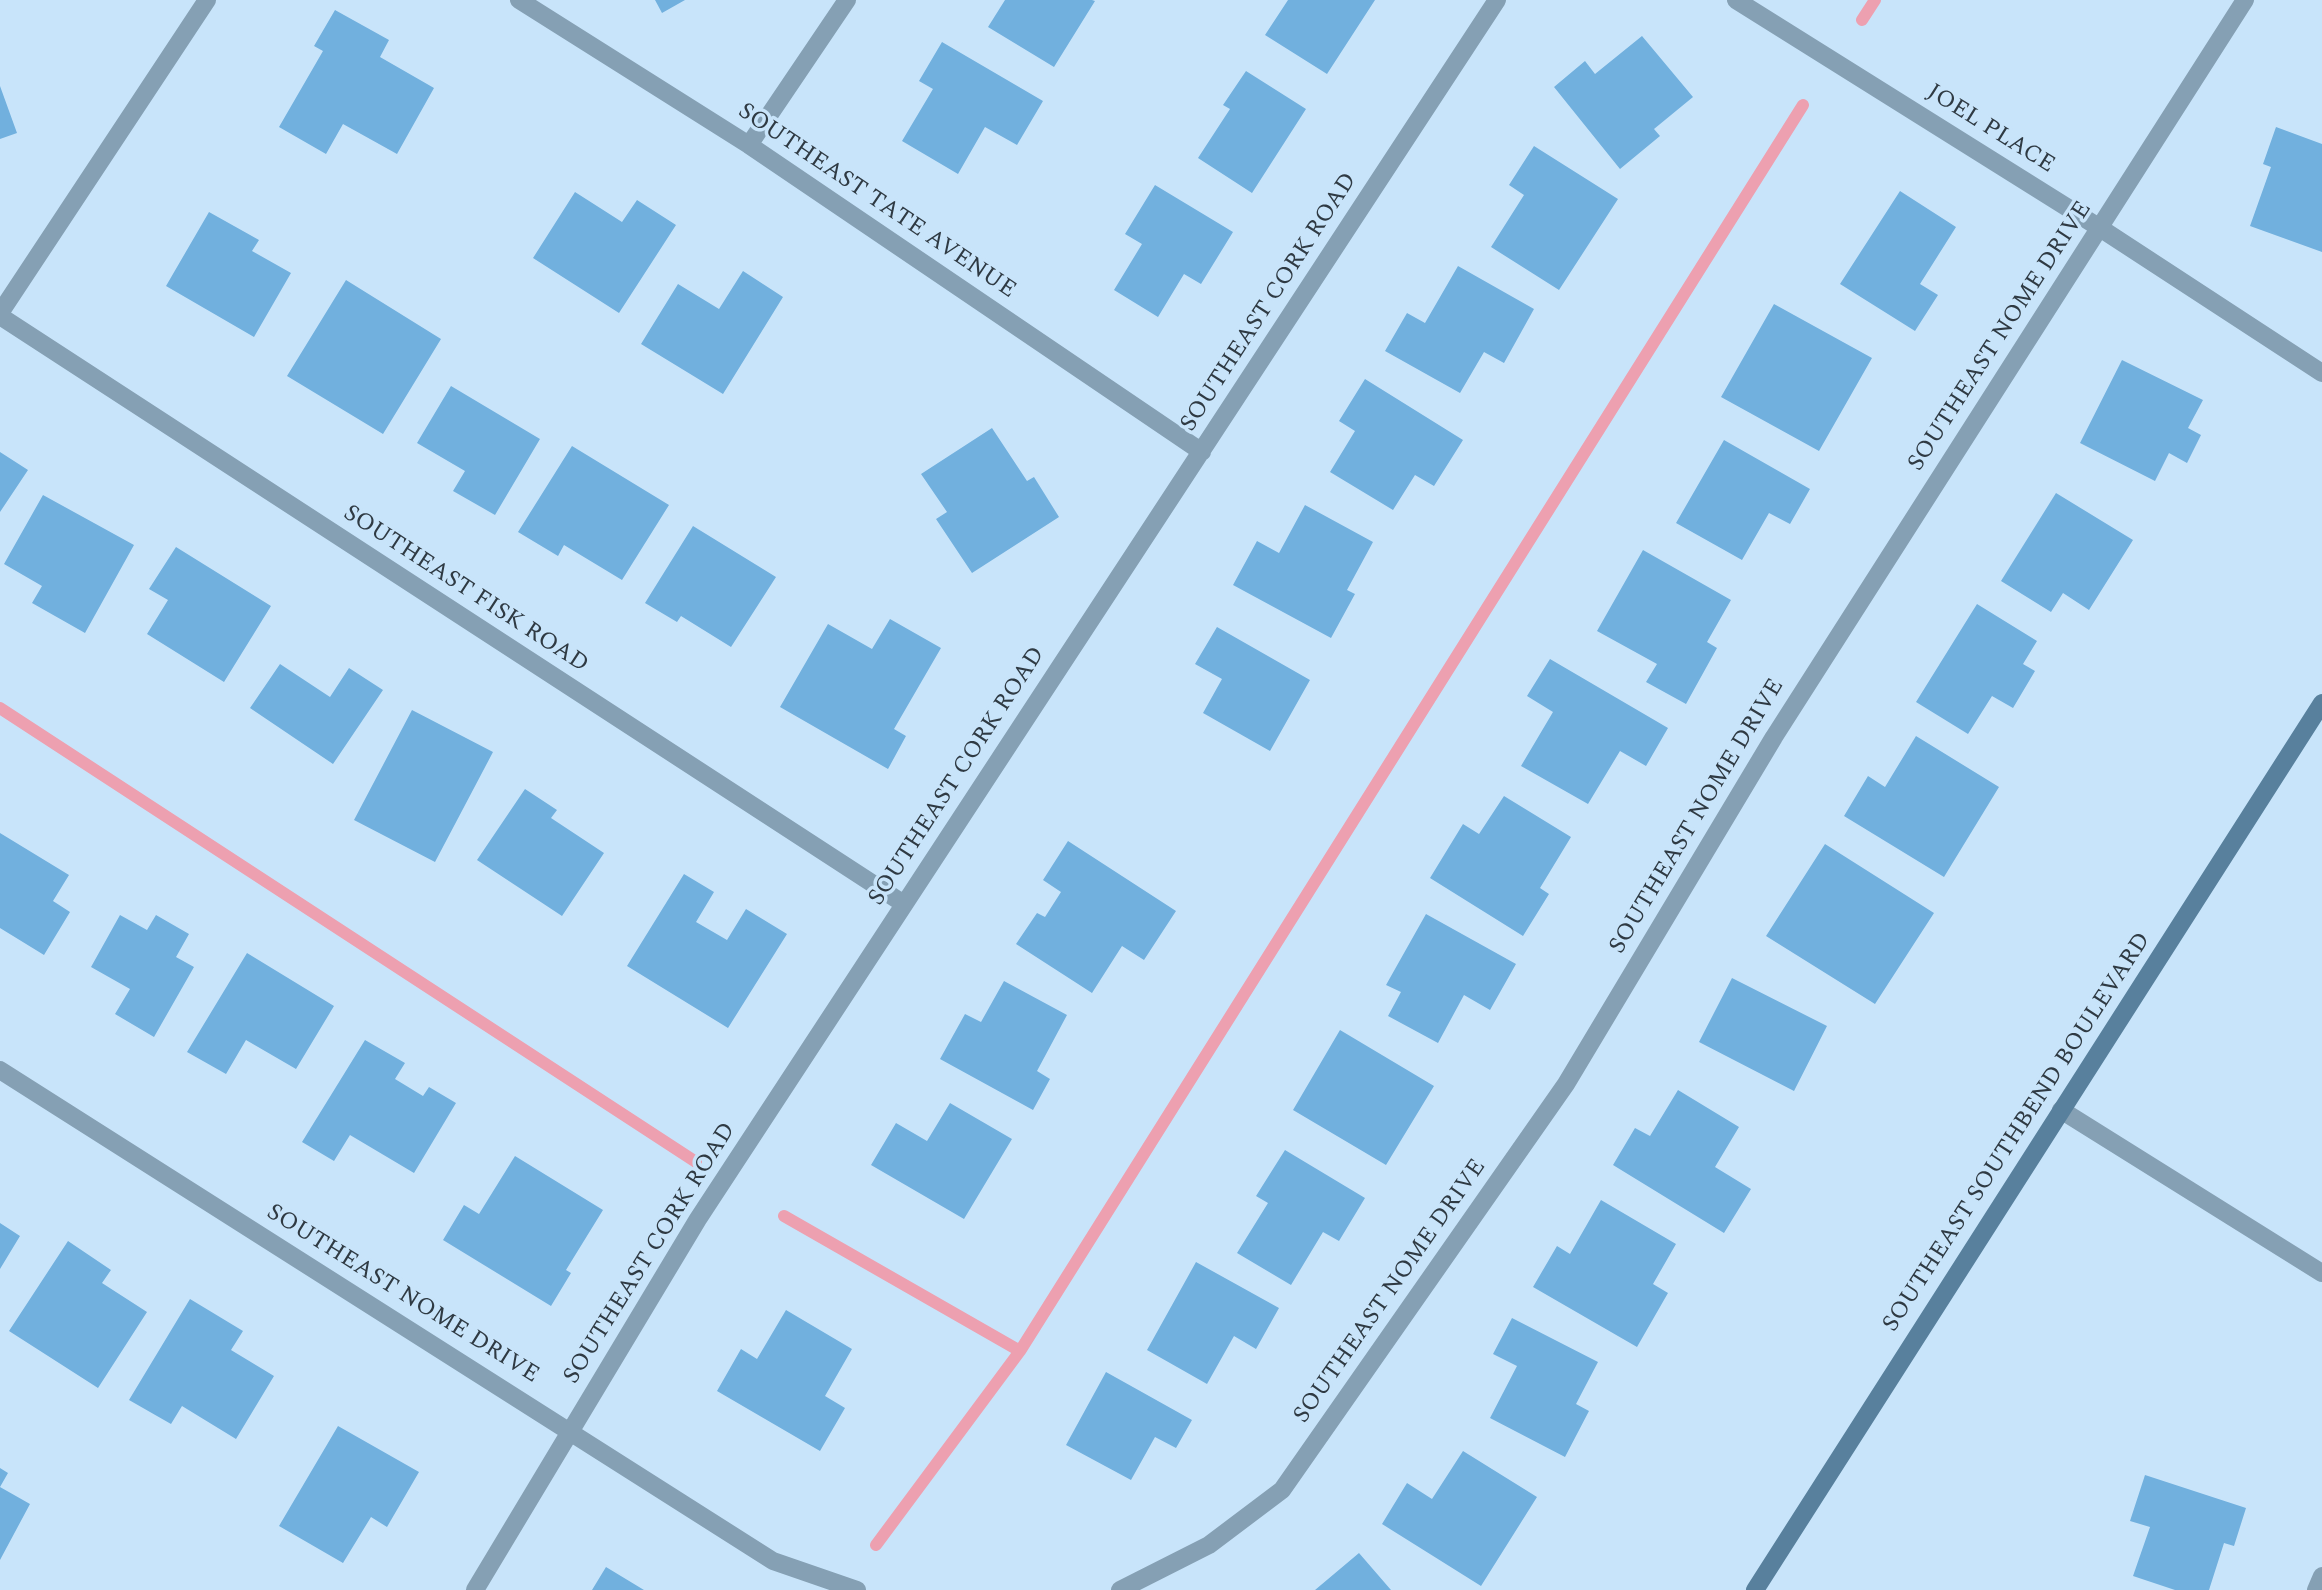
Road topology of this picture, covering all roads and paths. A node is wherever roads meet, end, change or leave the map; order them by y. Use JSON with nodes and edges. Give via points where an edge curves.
{"nodes":[{"id":1,"x":207,"y":0,"type":"edge"},
{"id":2,"x":519,"y":0,"type":"edge"},
{"id":3,"x":847,"y":0,"type":"edge"},
{"id":4,"x":1497,"y":0,"type":"edge"},
{"id":5,"x":1736,"y":0,"type":"edge"},
{"id":6,"x":2245,"y":0,"type":"edge"},
{"id":7,"x":749,"y":145,"type":"junction"},
{"id":8,"x":2100,"y":228,"type":"junction"},
{"id":9,"x":0,"y":314,"type":"edge"},
{"id":10,"x":2322,"y":373,"type":"edge"},
{"id":11,"x":1202,"y":452,"type":"junction"},
{"id":12,"x":2322,"y":703,"type":"edge"},
{"id":13,"x":904,"y":904,"type":"junction"},
{"id":14,"x":0,"y":1070,"type":"edge"},
{"id":15,"x":2062,"y":1110,"type":"junction"},
{"id":16,"x":2322,"y":1273,"type":"edge"},
{"id":17,"x":571,"y":1430,"type":"junction"},
{"id":18,"x":2322,"y":1576,"type":"edge"},
{"id":19,"x":475,"y":1590,"type":"edge"},
{"id":20,"x":857,"y":1590,"type":"edge"},
{"id":21,"x":1120,"y":1590,"type":"edge"},
{"id":22,"x":1755,"y":1590,"type":"edge"},
{"id":23,"x":2316,"y":1590,"type":"edge"}],
"edges":[{"from":1,"to":9,"type":"street"},
{"from":2,"to":7,"type":"street","name":"SOUTHEAST TATE AVENUE"},
{"from":3,"to":7,"type":"street"},
{"from":4,"to":11,"type":"street","name":"SOUTHEAST CORK ROAD"},
{"from":5,"to":8,"type":"street","name":"JOEL PLACE"},
{"from":6,"to":8,"type":"street","name":"SOUTHEAST NOME DRIVE"},
{"from":7,"to":11,"type":"street","name":"SOUTHEAST TATE AVENUE"},
{"from":8,"to":10,"type":"street","name":"JOEL PLACE"},
{"from":8,"to":21,"type":"street","name":"SOUTHEAST NOME DRIVE","via":[[1774,737],[1566,1084],[1282,1490],[1209,1545]]},
{"from":9,"to":13,"type":"street","name":"SOUTHEAST FISK ROAD"},
{"from":11,"to":13,"type":"street","name":"SOUTHEAST CORK ROAD"},
{"from":12,"to":15,"type":"street","name":"SOUTHEAST SOUTHBEND BOULEVARD"},
{"from":13,"to":17,"type":"street","name":"SOUTHEAST CORK ROAD","via":[[698,1219]]},
{"from":14,"to":17,"type":"street","name":"SOUTHEAST NOME DRIVE"},
{"from":15,"to":16,"type":"street"},
{"from":15,"to":22,"type":"street","name":"SOUTHEAST SOUTHBEND BOULEVARD"},
{"from":17,"to":19,"type":"street","name":"SOUTHEAST CORK ROAD"},
{"from":17,"to":20,"type":"street","name":"SOUTHEAST NOME DRIVE","via":[[773,1561]]},
{"from":18,"to":23,"type":"street"}]}
